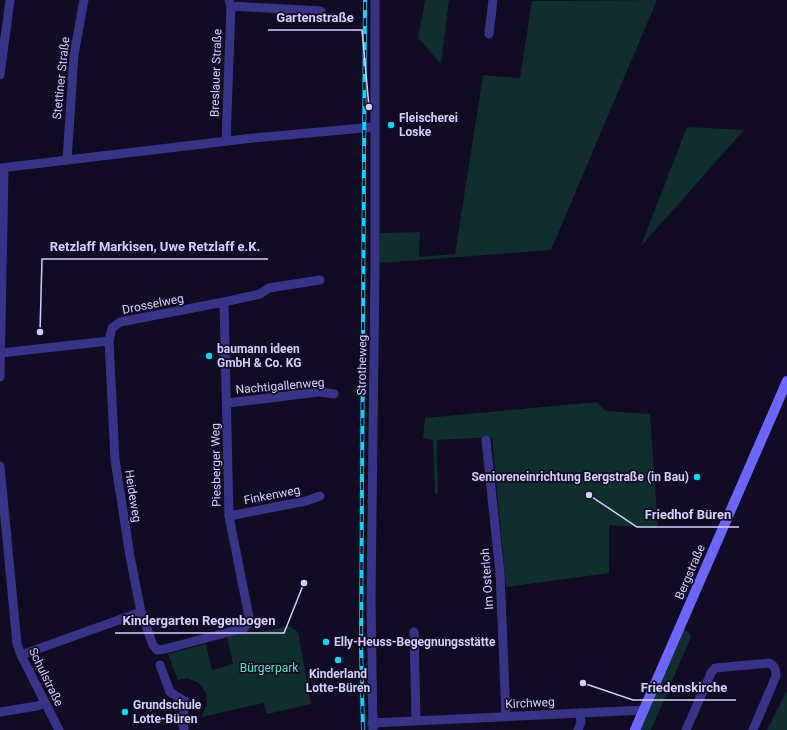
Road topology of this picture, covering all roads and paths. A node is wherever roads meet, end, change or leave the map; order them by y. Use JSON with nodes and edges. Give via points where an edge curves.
{"nodes":[{"id":1,"x":10,"y":0,"type":"edge"},
{"id":2,"x":84,"y":0,"type":"edge"},
{"id":3,"x":375,"y":0,"type":"edge"},
{"id":4,"x":493,"y":0,"type":"edge"},
{"id":5,"x":230,"y":3,"type":"edge"},
{"id":6,"x":321,"y":10,"type":"dead end"},
{"id":7,"x":489,"y":34,"type":"dead end"},
{"id":8,"x":0,"y":75,"type":"edge"},
{"id":9,"x":374,"y":127,"type":"junction"},
{"id":10,"x":226,"y":141,"type":"junction"},
{"id":11,"x":67,"y":160,"type":"junction"},
{"id":12,"x":2,"y":169,"type":"edge"},
{"id":13,"x":320,"y":280,"type":"dead end"},
{"id":14,"x":224,"y":302,"type":"junction"},
{"id":15,"x":109,"y":342,"type":"junction"},
{"id":16,"x":1,"y":353,"type":"edge"},
{"id":17,"x":0,"y":377,"type":"edge"},
{"id":18,"x":787,"y":380,"type":"edge"},
{"id":19,"x":334,"y":394,"type":"dead end"},
{"id":20,"x":228,"y":402,"type":"junction"},
{"id":21,"x":486,"y":440,"type":"dead end"},
{"id":22,"x":0,"y":466,"type":"edge"},
{"id":23,"x":320,"y":496,"type":"dead end"},
{"id":24,"x":229,"y":516,"type":"junction"},
{"id":25,"x":141,"y":612,"type":"junction"},
{"id":26,"x":414,"y":632,"type":"dead end"},
{"id":27,"x":157,"y":650,"type":"joint"},
{"id":28,"x":21,"y":655,"type":"junction"},
{"id":29,"x":160,"y":665,"type":"dead end"},
{"id":30,"x":45,"y":703,"type":"junction"},
{"id":31,"x":644,"y":710,"type":"junction"},
{"id":32,"x":0,"y":712,"type":"edge"},
{"id":33,"x":580,"y":713,"type":"junction"},
{"id":34,"x":506,"y":716,"type":"junction"},
{"id":35,"x":416,"y":720,"type":"junction"},
{"id":36,"x":372,"y":727,"type":"edge"},
{"id":37,"x":59,"y":730,"type":"edge"},
{"id":38,"x":184,"y":730,"type":"edge"},
{"id":39,"x":578,"y":730,"type":"edge"},
{"id":40,"x":635,"y":730,"type":"edge"},
{"id":41,"x":686,"y":730,"type":"edge"},
{"id":42,"x":753,"y":730,"type":"edge"}],
"edges":[{"from":1,"to":8,"type":"street"},
{"from":2,"to":11,"type":"street","name":"Stettiner Straße","via":[[74,55]]},
{"from":3,"to":9,"type":"street","name":"Strotheweg"},
{"from":4,"to":7,"type":"street"},
{"from":5,"to":6,"type":"street"},
{"from":5,"to":10,"type":"street","name":"Breslauer Straße"},
{"from":9,"to":10,"type":"street"},
{"from":9,"to":36,"type":"street","name":"Strotheweg"},
{"from":10,"to":11,"type":"street"},
{"from":11,"to":12,"type":"street"},
{"from":12,"to":16,"type":"street"},
{"from":13,"to":14,"type":"street","name":"Drosselweg","via":[[269,288],[260,294]]},
{"from":14,"to":15,"type":"street","name":"Drosselweg","via":[[120,322],[112,328]]},
{"from":14,"to":20,"type":"street","name":"Piesberger Weg"},
{"from":15,"to":16,"type":"street"},
{"from":15,"to":25,"type":"street","name":"Heideweg","via":[[115,460]]},
{"from":16,"to":17,"type":"street"},
{"from":18,"to":31,"type":"street","name":"Bergstraße"},
{"from":19,"to":20,"type":"street","name":"Nachtigallenweg","via":[[319,392]]},
{"from":20,"to":24,"type":"street","name":"Piesberger Weg"},
{"from":21,"to":34,"type":"street","name":"Im Osterloh","via":[[500,574]]},
{"from":22,"to":28,"type":"street","name":"Schulstraße","via":[[17,644]]},
{"from":23,"to":24,"type":"street","name":"Finkenweg"},
{"from":24,"to":27,"type":"street","name":"Piesberger Weg","via":[[250,617],[248,626]]},
{"from":25,"to":27,"type":"street","name":"Heideweg"},
{"from":25,"to":28,"type":"street"},
{"from":26,"to":35,"type":"street"},
{"from":28,"to":30,"type":"street","name":"Schulstraße"},
{"from":29,"to":38,"type":"street","via":[[170,692],[186,702],[182,720]]},
{"from":30,"to":32,"type":"street"},
{"from":30,"to":37,"type":"street","name":"Schulstraße"},
{"from":31,"to":33,"type":"street","name":"Kirchweg"},
{"from":31,"to":40,"type":"street","name":"Bergstraße"},
{"from":33,"to":34,"type":"street","name":"Kirchweg"},
{"from":33,"to":39,"type":"street","via":[[581,722]]},
{"from":34,"to":35,"type":"street","name":"Kirchweg"},
{"from":35,"to":36,"type":"street","name":"Kirchweg"},
{"from":41,"to":42,"type":"street","via":[[715,668],[769,663],[776,670],[776,676]]}]}
